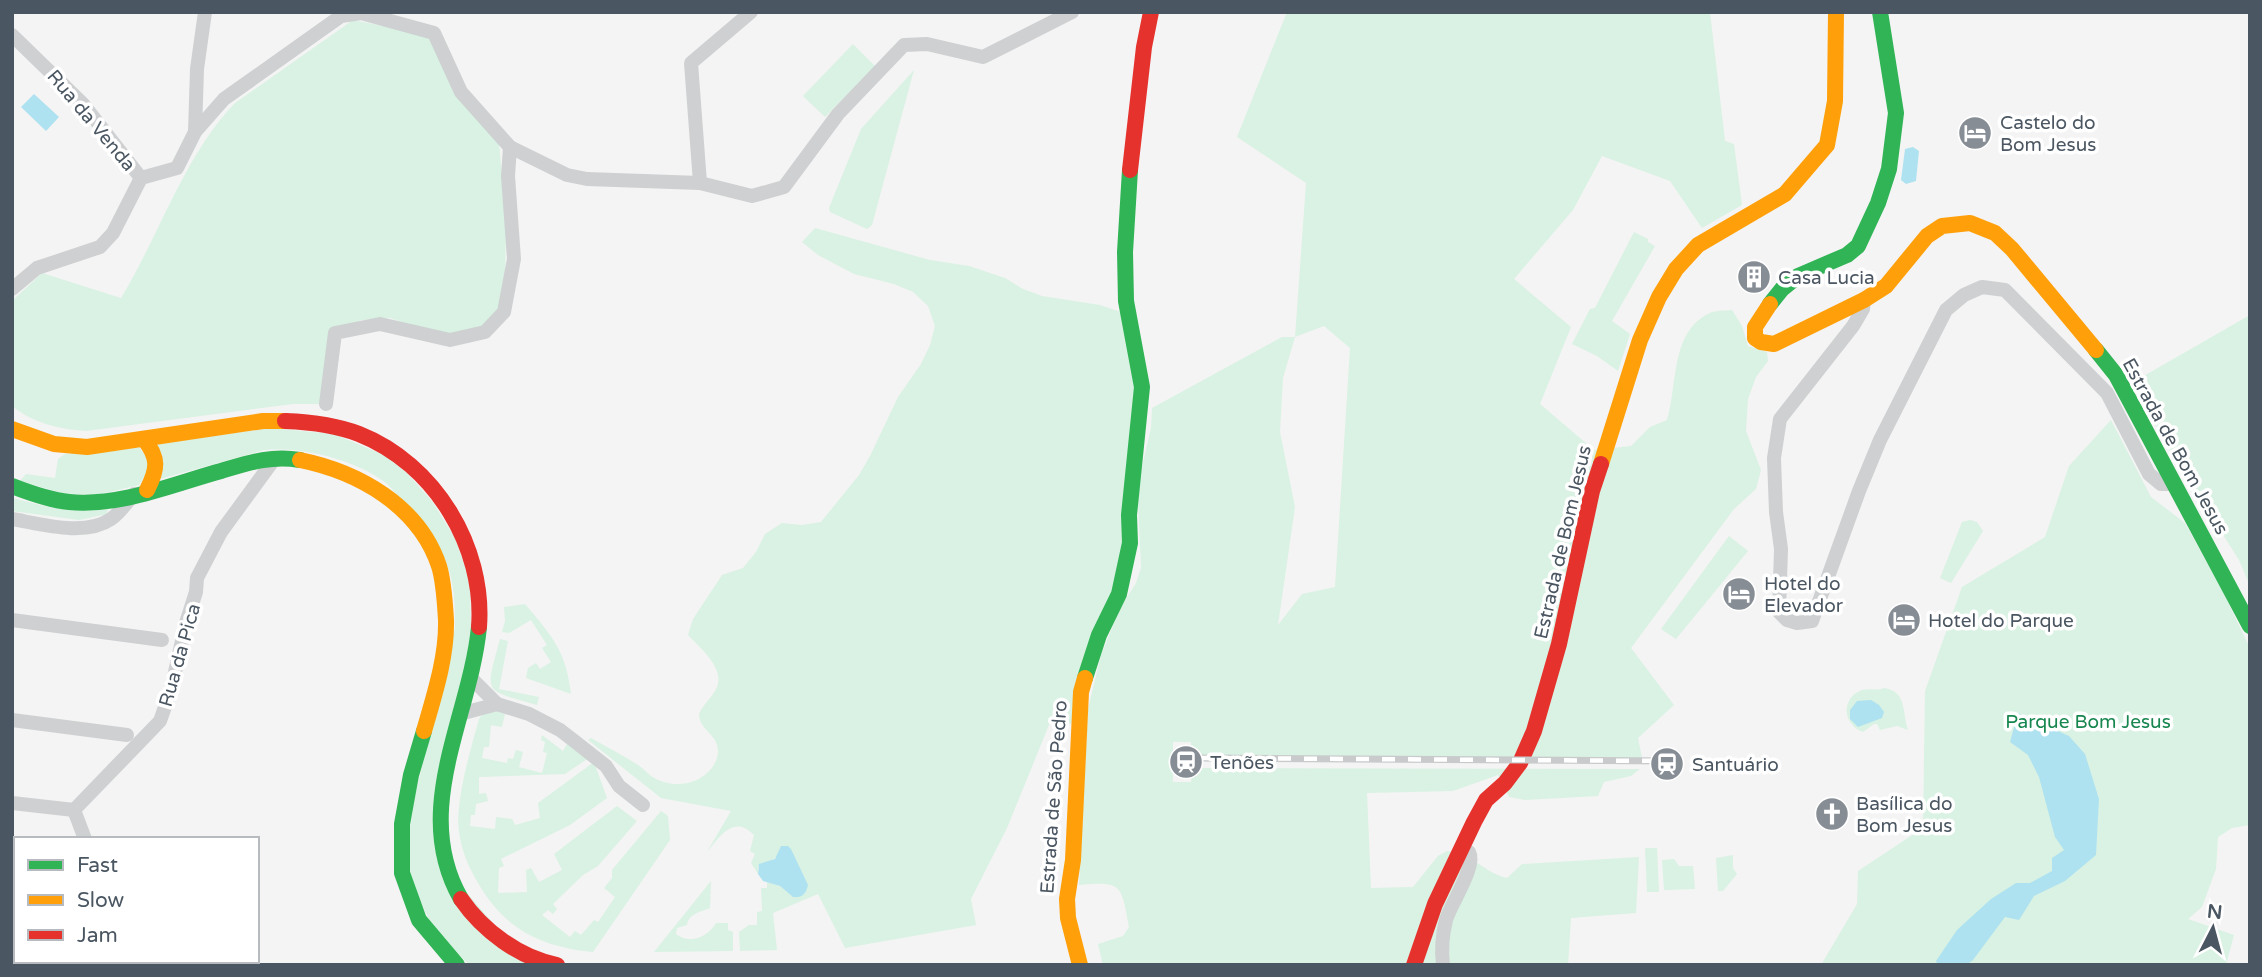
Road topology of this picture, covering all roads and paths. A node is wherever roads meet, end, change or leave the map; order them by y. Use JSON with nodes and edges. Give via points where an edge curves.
{"nodes":[{"id":1,"x":205,"y":12,"type":"edge"},
{"id":2,"x":1072,"y":12,"type":"edge"},
{"id":3,"x":1151,"y":12,"type":"edge"},
{"id":4,"x":1836,"y":12,"type":"edge"},
{"id":5,"x":1880,"y":12,"type":"edge"},
{"id":6,"x":747,"y":14,"type":"edge"},
{"id":7,"x":12,"y":35,"type":"edge"},
{"id":8,"x":195,"y":132,"type":"junction"},
{"id":9,"x":510,"y":147,"type":"junction"},
{"id":10,"x":141,"y":178,"type":"junction"},
{"id":11,"x":700,"y":183,"type":"junction"},
{"id":12,"x":12,"y":289,"type":"edge"},
{"id":13,"x":1864,"y":300,"type":"junction"},
{"id":14,"x":326,"y":404,"type":"dead end"},
{"id":15,"x":12,"y":429,"type":"edge"},
{"id":16,"x":144,"y":439,"type":"junction"},
{"id":17,"x":275,"y":458,"type":"junction"},
{"id":18,"x":2175,"y":484,"type":"junction"},
{"id":19,"x":12,"y":486,"type":"edge"},
{"id":20,"x":141,"y":492,"type":"junction"},
{"id":21,"x":12,"y":519,"type":"edge"},
{"id":22,"x":12,"y":620,"type":"edge"},
{"id":23,"x":2250,"y":626,"type":"edge"},
{"id":24,"x":162,"y":639,"type":"dead end"},
{"id":25,"x":470,"y":677,"type":"junction"},
{"id":26,"x":497,"y":704,"type":"junction"},
{"id":27,"x":460,"y":714,"type":"junction"},
{"id":28,"x":12,"y":719,"type":"edge"},
{"id":29,"x":127,"y":734,"type":"dead end"},
{"id":30,"x":12,"y":803,"type":"edge"},
{"id":31,"x":643,"y":805,"type":"dead end"},
{"id":32,"x":74,"y":810,"type":"junction"},
{"id":33,"x":84,"y":837,"type":"edge"},
{"id":34,"x":1461,"y":850,"type":"junction"},
{"id":35,"x":546,"y":964,"type":"edge"},
{"id":36,"x":457,"y":965,"type":"edge"},
{"id":37,"x":1080,"y":965,"type":"edge"},
{"id":38,"x":1414,"y":965,"type":"edge"},
{"id":39,"x":1443,"y":965,"type":"edge"}],
"edges":[{"from":1,"to":8,"type":"street"},
{"from":2,"to":11,"type":"street","via":[[983,57],[927,44],[904,45],[838,114],[784,187],[752,196]]},
{"from":3,"to":37,"type":"main road","name":"Estrada de São Pedro","via":[[1131,149],[1125,252],[1126,301],[1142,387],[1130,543],[1119,594],[1099,635],[1081,692],[1067,899]]},
{"from":4,"to":34,"type":"main road","name":"Estrada de Bom Jesus","via":[[1835,101],[1827,145],[1785,194],[1698,245],[1659,297],[1640,340],[1592,491],[1562,632],[1534,731],[1520,763],[1486,800]]},
{"from":5,"to":13,"type":"main road","name":"Estrada de Bom Jesus","via":[[1896,113],[1889,169],[1878,203],[1858,246],[1782,289],[1762,314],[1755,338],[1773,344]]},
{"from":6,"to":11,"type":"street","via":[[691,63]]},
{"from":7,"to":10,"type":"street","name":"Rua da Venda","via":[[83,104]]},
{"from":8,"to":9,"type":"street","via":[[224,99],[341,16],[361,13],[434,33],[461,92]]},
{"from":8,"to":10,"type":"street","via":[[177,168]]},
{"from":9,"to":11,"type":"street","via":[[577,177]]},
{"from":9,"to":14,"type":"street","via":[[514,259],[504,312],[485,332],[450,340],[380,324],[335,333]]},
{"from":10,"to":12,"type":"street","via":[[113,233],[100,247],[37,268]]},
{"from":13,"to":18,"type":"main road","name":"Estrada de Bom Jesus","via":[[1885,286],[1927,236],[1942,226],[1970,223],[1995,233],[2116,376]]},
{"from":13,"to":18,"type":"street","via":[[1853,326],[1780,419],[1774,458],[1781,549],[1778,603],[1787,620],[1812,621],[1859,491],[1903,394],[1946,310],[1982,287],[2005,290],[2107,393],[2149,474],[2161,484]]},
{"from":15,"to":16,"type":"main road","via":[[72,447]]},
{"from":16,"to":20,"type":"main road","via":[[157,453],[158,464]]},
{"from":16,"to":25,"type":"main road","via":[[286,420],[339,428],[387,448],[443,502],[472,555],[479,595],[478,639]]},
{"from":17,"to":20,"type":"main road"},
{"from":17,"to":32,"type":"street","name":"Rua da Pica","via":[[221,532],[197,578],[160,721]]},
{"from":17,"to":36,"type":"main road","via":[[326,466],[385,494],[410,518],[439,568],[447,621],[443,659],[405,802],[399,855],[414,911],[436,947]]},
{"from":18,"to":23,"type":"main road","name":"Estrada de Bom Jesus"},
{"from":19,"to":20,"type":"main road","via":[[43,499],[88,503]]},
{"from":20,"to":21,"type":"street","via":[[111,519],[89,527]]},
{"from":22,"to":24,"type":"street"},
{"from":25,"to":26,"type":"street"},
{"from":25,"to":27,"type":"main road"},
{"from":26,"to":27,"type":"street"},
{"from":26,"to":31,"type":"street","via":[[560,730],[606,766],[619,786]]},
{"from":27,"to":35,"type":"main road","via":[[440,800],[438,824],[445,863],[470,912],[506,944]]},
{"from":28,"to":29,"type":"street"},
{"from":30,"to":32,"type":"street"},
{"from":32,"to":33,"type":"street"},
{"from":34,"to":38,"type":"main road","name":"Estrada de Bom Jesus","via":[[1435,904]]},
{"from":34,"to":39,"type":"street","via":[[1469,852],[1472,859],[1447,918],[1441,943]]}]}
